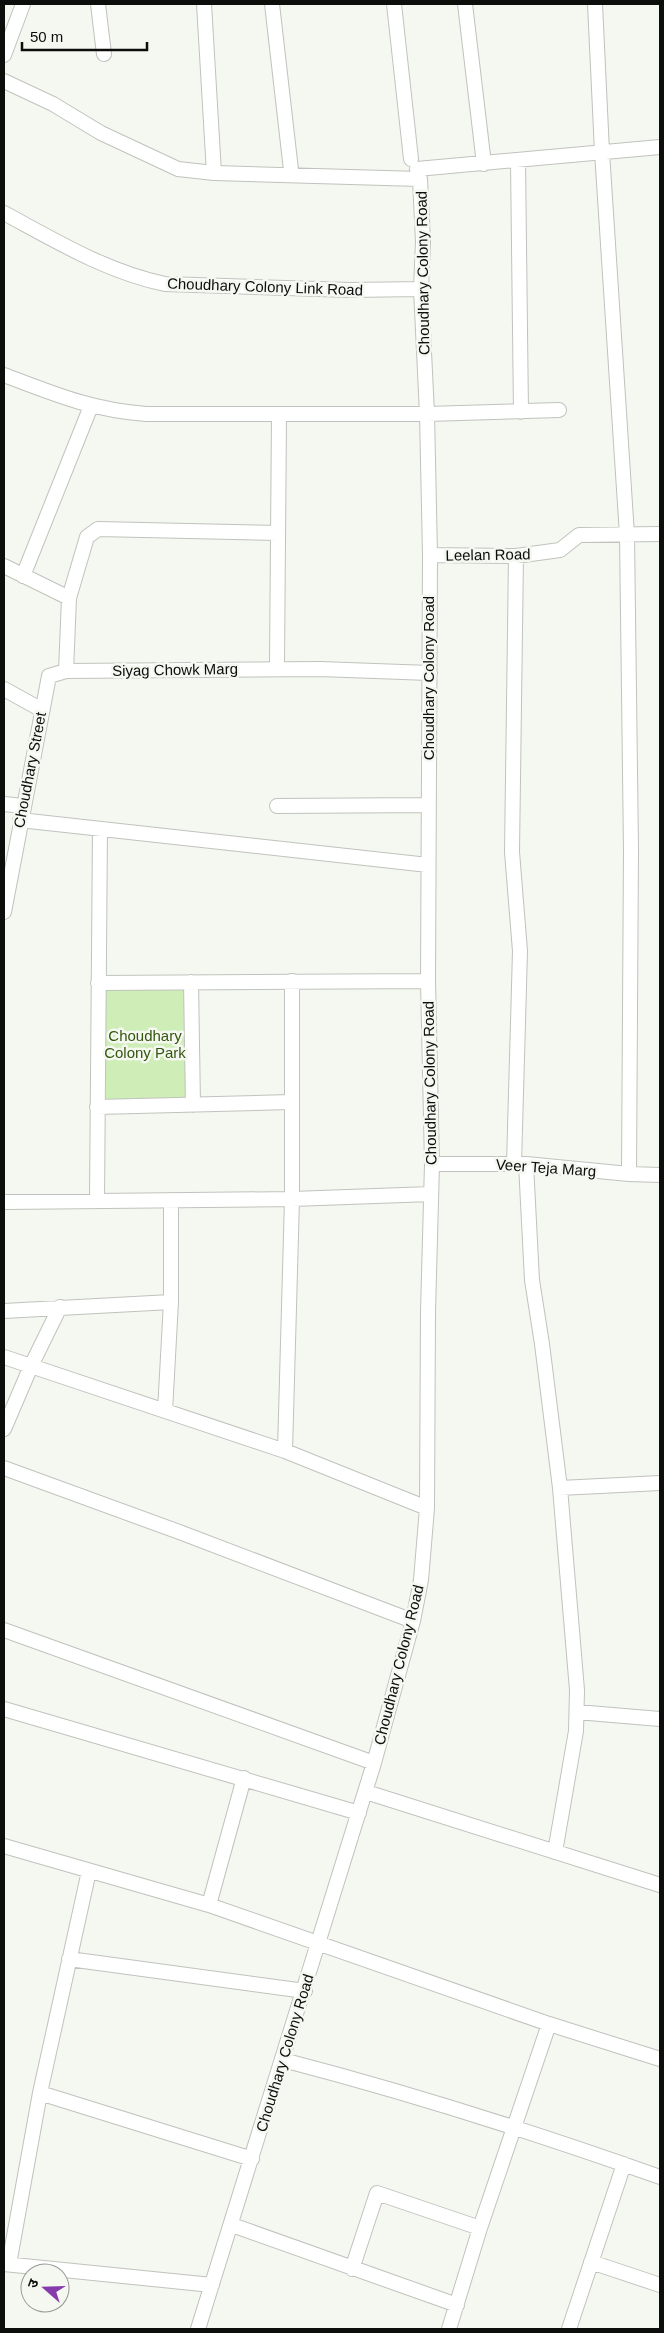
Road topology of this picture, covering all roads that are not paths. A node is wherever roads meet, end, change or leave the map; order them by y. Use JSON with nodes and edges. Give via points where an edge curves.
{"nodes":[{"id":1,"x":23,"y":4,"type":"edge"},
{"id":2,"x":98,"y":4,"type":"edge"},
{"id":3,"x":204,"y":4,"type":"edge"},
{"id":4,"x":272,"y":4,"type":"edge"},
{"id":5,"x":394,"y":4,"type":"edge"},
{"id":6,"x":465,"y":4,"type":"edge"},
{"id":7,"x":595,"y":4,"type":"edge"},
{"id":8,"x":104,"y":54,"type":"dead end"},
{"id":9,"x":4,"y":55,"type":"edge"},
{"id":10,"x":4,"y":82,"type":"edge"},
{"id":11,"x":660,"y":147,"type":"edge"},
{"id":12,"x":602,"y":152,"type":"junction"},
{"id":13,"x":518,"y":162,"type":"junction"},
{"id":14,"x":484,"y":164,"type":"junction"},
{"id":15,"x":291,"y":170,"type":"dead end"},
{"id":16,"x":214,"y":173,"type":"junction"},
{"id":17,"x":4,"y":213,"type":"edge"},
{"id":18,"x":421,"y":289,"type":"junction"},
{"id":19,"x":4,"y":375,"type":"edge"},
{"id":20,"x":91,"y":406,"type":"junction"},
{"id":21,"x":558,"y":410,"type":"dead end"},
{"id":22,"x":521,"y":412,"type":"junction"},
{"id":23,"x":278,"y":414,"type":"junction"},
{"id":24,"x":427,"y":414,"type":"junction"},
{"id":25,"x":278,"y":533,"type":"junction"},
{"id":26,"x":660,"y":534,"type":"edge"},
{"id":27,"x":627,"y":535,"type":"junction"},
{"id":28,"x":430,"y":555,"type":"junction"},
{"id":29,"x":516,"y":556,"type":"junction"},
{"id":30,"x":4,"y":566,"type":"edge"},
{"id":31,"x":23,"y":576,"type":"junction"},
{"id":32,"x":70,"y":598,"type":"junction"},
{"id":33,"x":277,"y":664,"type":"dead end"},
{"id":34,"x":66,"y":670,"type":"junction"},
{"id":35,"x":430,"y":673,"type":"junction"},
{"id":36,"x":4,"y":689,"type":"edge"},
{"id":37,"x":42,"y":710,"type":"junction"},
{"id":38,"x":4,"y":804,"type":"edge"},
{"id":39,"x":429,"y":805,"type":"junction"},
{"id":40,"x":277,"y":806,"type":"dead end"},
{"id":41,"x":22,"y":813,"type":"junction"},
{"id":42,"x":100,"y":829,"type":"junction"},
{"id":43,"x":428,"y":864,"type":"junction"},
{"id":44,"x":4,"y":912,"type":"edge"},
{"id":45,"x":292,"y":981,"type":"junction"},
{"id":46,"x":428,"y":981,"type":"junction"},
{"id":47,"x":98,"y":982,"type":"junction"},
{"id":48,"x":192,"y":982,"type":"junction"},
{"id":49,"x":292,"y":1102,"type":"junction"},
{"id":50,"x":193,"y":1105,"type":"junction"},
{"id":51,"x":97,"y":1107,"type":"junction"},
{"id":52,"x":432,"y":1164,"type":"junction"},
{"id":53,"x":520,"y":1164,"type":"junction"},
{"id":54,"x":629,"y":1174,"type":"junction"},
{"id":55,"x":660,"y":1175,"type":"edge"},
{"id":56,"x":431,"y":1194,"type":"junction"},
{"id":57,"x":292,"y":1199,"type":"junction"},
{"id":58,"x":171,"y":1200,"type":"junction"},
{"id":59,"x":96,"y":1201,"type":"junction"},
{"id":60,"x":4,"y":1202,"type":"edge"},
{"id":61,"x":171,"y":1302,"type":"junction"},
{"id":62,"x":60,"y":1307,"type":"junction"},
{"id":63,"x":4,"y":1311,"type":"edge"},
{"id":64,"x":4,"y":1357,"type":"edge"},
{"id":65,"x":31,"y":1366,"type":"junction"},
{"id":66,"x":165,"y":1411,"type":"junction"},
{"id":67,"x":4,"y":1428,"type":"edge"},
{"id":68,"x":285,"y":1451,"type":"junction"},
{"id":69,"x":4,"y":1468,"type":"edge"},
{"id":70,"x":660,"y":1482,"type":"edge"},
{"id":71,"x":560,"y":1488,"type":"junction"},
{"id":72,"x":427,"y":1508,"type":"junction"},
{"id":73,"x":413,"y":1621,"type":"junction"},
{"id":74,"x":4,"y":1630,"type":"edge"},
{"id":75,"x":4,"y":1710,"type":"edge"},
{"id":76,"x":577,"y":1712,"type":"junction"},
{"id":77,"x":660,"y":1719,"type":"edge"},
{"id":78,"x":374,"y":1763,"type":"junction"},
{"id":79,"x":244,"y":1778,"type":"junction"},
{"id":80,"x":366,"y":1792,"type":"junction"},
{"id":81,"x":359,"y":1813,"type":"junction"},
{"id":82,"x":4,"y":1846,"type":"edge"},
{"id":83,"x":556,"y":1852,"type":"junction"},
{"id":84,"x":89,"y":1871,"type":"junction"},
{"id":85,"x":660,"y":1885,"type":"edge"},
{"id":86,"x":209,"y":1905,"type":"junction"},
{"id":87,"x":319,"y":1943,"type":"junction"},
{"id":88,"x":69,"y":1959,"type":"junction"},
{"id":89,"x":304,"y":1991,"type":"junction"},
{"id":90,"x":549,"y":2024,"type":"junction"},
{"id":91,"x":660,"y":2059,"type":"edge"},
{"id":92,"x":283,"y":2060,"type":"junction"},
{"id":93,"x":40,"y":2093,"type":"junction"},
{"id":94,"x":514,"y":2128,"type":"junction"},
{"id":95,"x":252,"y":2159,"type":"junction"},
{"id":96,"x":624,"y":2164,"type":"junction"},
{"id":97,"x":660,"y":2177,"type":"edge"},
{"id":98,"x":232,"y":2225,"type":"junction"},
{"id":99,"x":480,"y":2228,"type":"junction"},
{"id":100,"x":591,"y":2262,"type":"junction"},
{"id":101,"x":7,"y":2264,"type":"edge"},
{"id":102,"x":352,"y":2268,"type":"junction"},
{"id":103,"x":212,"y":2285,"type":"junction"},
{"id":104,"x":660,"y":2285,"type":"edge"},
{"id":105,"x":456,"y":2305,"type":"junction"},
{"id":106,"x":198,"y":2329,"type":"edge"},
{"id":107,"x":449,"y":2329,"type":"edge"},
{"id":108,"x":569,"y":2329,"type":"edge"}],
"edges":[{"from":1,"to":9,"type":"street"},
{"from":2,"to":8,"type":"street"},
{"from":3,"to":16,"type":"street"},
{"from":4,"to":15,"type":"street"},
{"from":5,"to":14,"type":"street","via":[[414,164]]},
{"from":6,"to":14,"type":"street"},
{"from":7,"to":12,"type":"street"},
{"from":10,"to":16,"type":"street","via":[[178,169]]},
{"from":11,"to":12,"type":"street"},
{"from":12,"to":13,"type":"street"},
{"from":12,"to":27,"type":"street"},
{"from":13,"to":14,"type":"street"},
{"from":13,"to":22,"type":"street"},
{"from":16,"to":18,"type":"street","name":"Choudhary Colony Road","via":[[420,179]]},
{"from":17,"to":18,"type":"street","name":"Choudhary Colony Link Road","via":[[112,269],[138,279],[165,284],[340,290]]},
{"from":18,"to":24,"type":"street","name":"Choudhary Colony Road"},
{"from":19,"to":20,"type":"street"},
{"from":20,"to":23,"type":"street","via":[[146,414]]},
{"from":20,"to":31,"type":"street"},
{"from":21,"to":22,"type":"street"},
{"from":22,"to":24,"type":"street"},
{"from":23,"to":24,"type":"street"},
{"from":23,"to":25,"type":"street"},
{"from":24,"to":28,"type":"street","name":"Choudhary Colony Road"},
{"from":25,"to":32,"type":"street","via":[[98,529],[87,537]]},
{"from":25,"to":33,"type":"street"},
{"from":26,"to":27,"type":"street","name":"Leelan Road"},
{"from":27,"to":29,"type":"street","name":"Leelan Road","via":[[579,535],[560,550]]},
{"from":27,"to":54,"type":"street","via":[[631,850]]},
{"from":28,"to":29,"type":"street","name":"Leelan Road"},
{"from":28,"to":35,"type":"street","name":"Choudhary Colony Road"},
{"from":29,"to":53,"type":"street","via":[[512,852],[520,952]]},
{"from":30,"to":31,"type":"street"},
{"from":31,"to":32,"type":"street"},
{"from":32,"to":34,"type":"street"},
{"from":34,"to":35,"type":"street","name":"Siyag Chowk Marg","via":[[320,669]]},
{"from":34,"to":37,"type":"street","name":"Choudhary Street","via":[[49,676]]},
{"from":35,"to":39,"type":"street","name":"Choudhary Colony Road"},
{"from":36,"to":37,"type":"street"},
{"from":37,"to":41,"type":"street","name":"Choudhary Street"},
{"from":38,"to":41,"type":"street"},
{"from":39,"to":40,"type":"street"},
{"from":39,"to":43,"type":"street","name":"Choudhary Colony Road"},
{"from":41,"to":42,"type":"street"},
{"from":41,"to":44,"type":"street","name":"Choudhary Street"},
{"from":42,"to":43,"type":"street"},
{"from":42,"to":47,"type":"street"},
{"from":43,"to":46,"type":"street","name":"Choudhary Colony Road"},
{"from":45,"to":46,"type":"street"},
{"from":45,"to":48,"type":"street"},
{"from":45,"to":49,"type":"street"},
{"from":46,"to":52,"type":"street","name":"Choudhary Colony Road"},
{"from":47,"to":48,"type":"street"},
{"from":47,"to":51,"type":"street"},
{"from":48,"to":50,"type":"street"},
{"from":49,"to":50,"type":"street"},
{"from":49,"to":57,"type":"street"},
{"from":50,"to":51,"type":"street"},
{"from":51,"to":59,"type":"street"},
{"from":52,"to":53,"type":"street","name":"Veer Teja Marg"},
{"from":52,"to":56,"type":"street","name":"Choudhary Colony Road"},
{"from":53,"to":54,"type":"street","name":"Veer Teja Marg"},
{"from":53,"to":71,"type":"street"},
{"from":54,"to":55,"type":"street","name":"Veer Teja Marg"},
{"from":56,"to":57,"type":"street"},
{"from":56,"to":72,"type":"street","name":"Choudhary Colony Road"},
{"from":57,"to":58,"type":"street"},
{"from":57,"to":68,"type":"street"},
{"from":58,"to":59,"type":"street"},
{"from":58,"to":61,"type":"street"},
{"from":59,"to":60,"type":"street"},
{"from":61,"to":62,"type":"street"},
{"from":61,"to":66,"type":"street"},
{"from":62,"to":63,"type":"street"},
{"from":62,"to":65,"type":"street"},
{"from":64,"to":65,"type":"street"},
{"from":65,"to":66,"type":"street"},
{"from":65,"to":67,"type":"street"},
{"from":66,"to":68,"type":"street"},
{"from":68,"to":72,"type":"street"},
{"from":69,"to":73,"type":"street"},
{"from":70,"to":71,"type":"street"},
{"from":71,"to":76,"type":"street"},
{"from":72,"to":73,"type":"street","name":"Choudhary Colony Road","via":[[421,1580]]},
{"from":73,"to":78,"type":"street","name":"Choudhary Colony Road"},
{"from":74,"to":78,"type":"street"},
{"from":75,"to":79,"type":"street"},
{"from":76,"to":77,"type":"street"},
{"from":76,"to":83,"type":"street"},
{"from":78,"to":80,"type":"street","name":"Choudhary Colony Road"},
{"from":79,"to":81,"type":"street"},
{"from":79,"to":86,"type":"street"},
{"from":80,"to":81,"type":"street","name":"Choudhary Colony Road"},
{"from":80,"to":83,"type":"street"},
{"from":81,"to":87,"type":"street","name":"Choudhary Colony Road"},
{"from":82,"to":84,"type":"street"},
{"from":83,"to":85,"type":"street"},
{"from":84,"to":86,"type":"street"},
{"from":84,"to":88,"type":"street"},
{"from":86,"to":87,"type":"street"},
{"from":87,"to":89,"type":"street","name":"Choudhary Colony Road"},
{"from":87,"to":90,"type":"street"},
{"from":88,"to":89,"type":"street"},
{"from":88,"to":93,"type":"street"},
{"from":89,"to":92,"type":"street","name":"Choudhary Colony Road"},
{"from":90,"to":91,"type":"street"},
{"from":90,"to":94,"type":"street"},
{"from":92,"to":94,"type":"street"},
{"from":92,"to":95,"type":"street","name":"Choudhary Colony Road"},
{"from":93,"to":95,"type":"street"},
{"from":93,"to":101,"type":"street"},
{"from":94,"to":96,"type":"street"},
{"from":94,"to":99,"type":"street"},
{"from":95,"to":98,"type":"street","name":"Choudhary Colony Road"},
{"from":96,"to":97,"type":"street"},
{"from":96,"to":100,"type":"street"},
{"from":98,"to":102,"type":"street"},
{"from":98,"to":103,"type":"street","name":"Choudhary Colony Road"},
{"from":99,"to":102,"type":"street","via":[[377,2193]]},
{"from":99,"to":105,"type":"street"},
{"from":100,"to":104,"type":"street"},
{"from":100,"to":108,"type":"street"},
{"from":101,"to":103,"type":"street"},
{"from":102,"to":105,"type":"street"},
{"from":103,"to":106,"type":"street","name":"Choudhary Colony Road"},
{"from":105,"to":107,"type":"street"}]}
